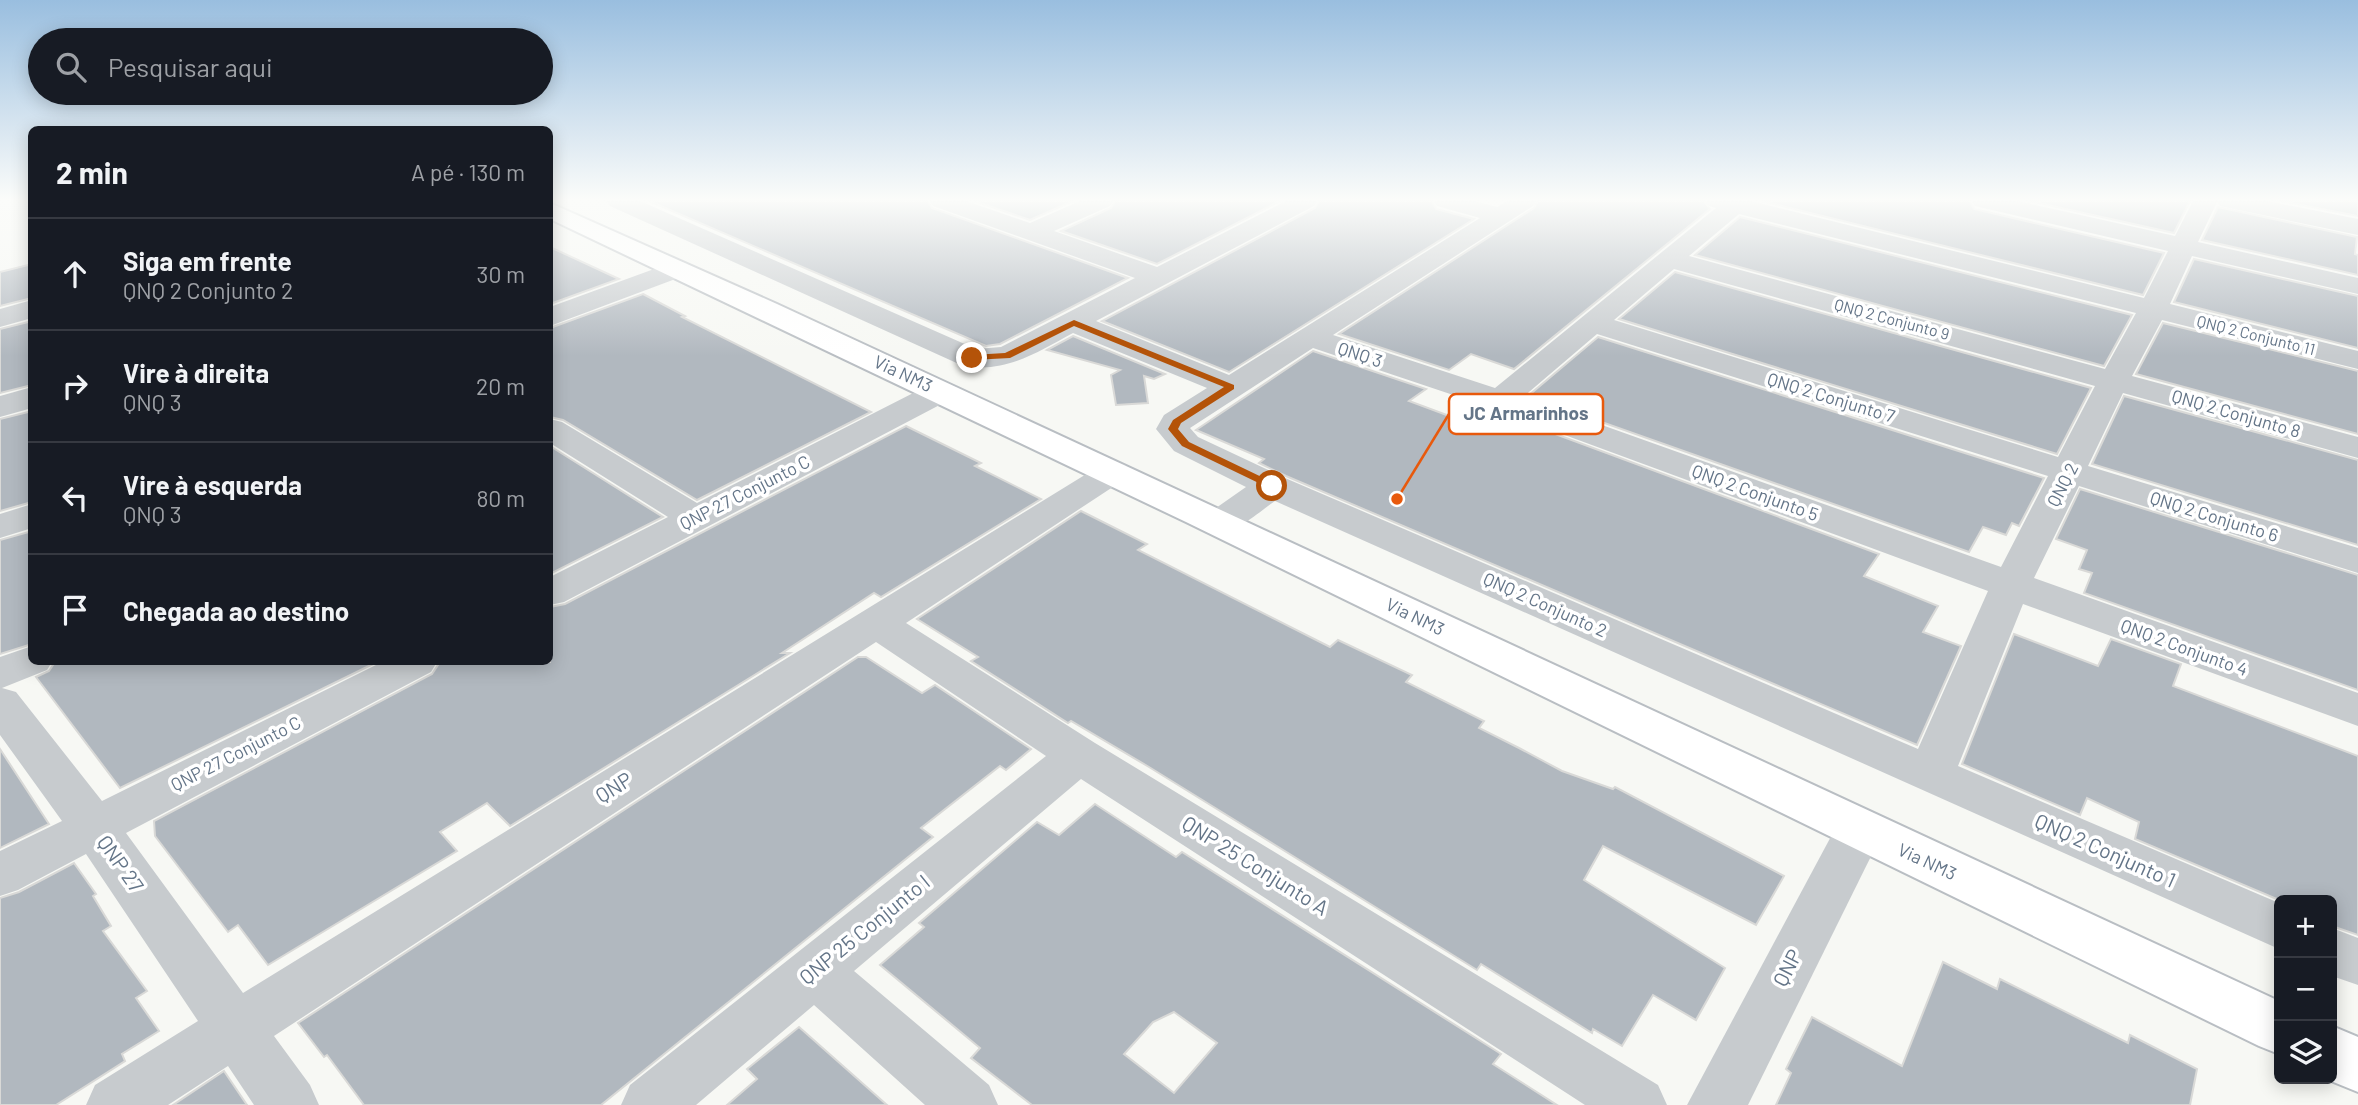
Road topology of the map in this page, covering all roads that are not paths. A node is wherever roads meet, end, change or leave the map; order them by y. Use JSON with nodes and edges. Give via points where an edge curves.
{"nodes":[{"id":1,"x":641,"y":253,"type":"edge"},
{"id":2,"x":737,"y":253,"type":"edge"},
{"id":3,"x":1089,"y":253,"type":"edge"},
{"id":4,"x":1209,"y":253,"type":"edge"},
{"id":5,"x":1442,"y":253,"type":"edge"},
{"id":6,"x":1677,"y":253,"type":"edge"},
{"id":7,"x":1931,"y":253,"type":"edge"},
{"id":8,"x":2181,"y":253,"type":"edge"},
{"id":9,"x":2213,"y":253,"type":"edge"},
{"id":10,"x":1670,"y":259,"type":"junction"},
{"id":11,"x":676,"y":269,"type":"junction"},
{"id":12,"x":1161,"y":278,"type":"junction"},
{"id":13,"x":2358,"y":286,"type":"edge"},
{"id":14,"x":2154,"y":309,"type":"junction"},
{"id":15,"x":28,"y":310,"type":"edge"},
{"id":16,"x":553,"y":316,"type":"edge"},
{"id":17,"x":0,"y":318,"type":"edge"},
{"id":18,"x":1074,"y":323,"type":"junction"},
{"id":19,"x":1592,"y":324,"type":"junction"},
{"id":20,"x":1308,"y":337,"type":"junction"},
{"id":21,"x":2358,"y":360,"type":"edge"},
{"id":22,"x":2114,"y":380,"type":"junction"},
{"id":23,"x":1231,"y":387,"type":"junction"},
{"id":24,"x":940,"y":392,"type":"junction"},
{"id":25,"x":28,"y":398,"type":"edge"},
{"id":26,"x":1500,"y":400,"type":"junction"},
{"id":27,"x":0,"y":407,"type":"edge"},
{"id":28,"x":553,"y":431,"type":"edge"},
{"id":29,"x":2358,"y":448,"type":"edge"},
{"id":30,"x":1113,"y":472,"type":"junction"},
{"id":31,"x":2070,"y":472,"type":"junction"},
{"id":32,"x":1272,"y":486,"type":"junction"},
{"id":33,"x":28,"y":516,"type":"edge"},
{"id":34,"x":696,"y":518,"type":"junction"},
{"id":35,"x":1219,"y":523,"type":"junction"},
{"id":36,"x":0,"y":527,"type":"edge"},
{"id":37,"x":2358,"y":561,"type":"edge"},
{"id":38,"x":2011,"y":585,"type":"junction"},
{"id":39,"x":553,"y":591,"type":"edge"},
{"id":40,"x":876,"y":622,"type":"junction"},
{"id":41,"x":28,"y":662,"type":"edge"},
{"id":42,"x":410,"y":665,"type":"edge"},
{"id":43,"x":0,"y":674,"type":"edge"},
{"id":44,"x":0,"y":703,"type":"edge"},
{"id":45,"x":2358,"y":710,"type":"edge"},
{"id":46,"x":1079,"y":755,"type":"junction"},
{"id":47,"x":1931,"y":774,"type":"junction"},
{"id":48,"x":94,"y":827,"type":"junction"},
{"id":49,"x":1859,"y":830,"type":"junction"},
{"id":50,"x":0,"y":875,"type":"edge"},
{"id":51,"x":2274,"y":925,"type":"edge"},
{"id":52,"x":2337,"y":953,"type":"edge"},
{"id":53,"x":2358,"y":962,"type":"edge"},
{"id":54,"x":815,"y":971,"type":"junction"},
{"id":55,"x":2274,"y":1026,"type":"edge"},
{"id":56,"x":234,"y":1030,"type":"junction"},
{"id":57,"x":2337,"y":1055,"type":"edge"},
{"id":58,"x":2358,"y":1065,"type":"edge"},
{"id":59,"x":116,"y":1105,"type":"edge"},
{"id":60,"x":289,"y":1105,"type":"edge"},
{"id":61,"x":651,"y":1105,"type":"edge"},
{"id":62,"x":968,"y":1105,"type":"edge"},
{"id":63,"x":1637,"y":1105,"type":"edge"},
{"id":64,"x":1717,"y":1105,"type":"edge"}],
"edges":[{"from":1,"to":11,"type":"main road","name":"Via NM3"},
{"from":2,"to":18,"type":"street","via":[[972,358],[1007,356]]},
{"from":3,"to":12,"type":"street"},
{"from":4,"to":12,"type":"street"},
{"from":5,"to":20,"type":"street"},
{"from":6,"to":10,"type":"street"},
{"from":7,"to":14,"type":"street","name":"QNQ 2 Conjunto 11"},
{"from":8,"to":14,"type":"street","name":"QNQ 2"},
{"from":9,"to":13,"type":"street"},
{"from":10,"to":19,"type":"street"},
{"from":10,"to":22,"type":"street","name":"QNQ 2 Conjunto 9"},
{"from":11,"to":16,"type":"street"},
{"from":11,"to":24,"type":"main road","name":"Via NM3"},
{"from":12,"to":18,"type":"street"},
{"from":14,"to":21,"type":"street","name":"QNQ 2 Conjunto 11"},
{"from":14,"to":22,"type":"street","name":"QNQ 2"},
{"from":15,"to":17,"type":"street"},
{"from":18,"to":23,"type":"street"},
{"from":19,"to":26,"type":"street"},
{"from":19,"to":31,"type":"street","name":"QNQ 2 Conjunto 7"},
{"from":20,"to":23,"type":"street"},
{"from":20,"to":26,"type":"street","name":"QNQ 3"},
{"from":22,"to":29,"type":"street","name":"QNQ 2 Conjunto 8"},
{"from":22,"to":31,"type":"street","name":"QNQ 2"},
{"from":23,"to":32,"type":"street","name":"QNQ 2 Conjunto 2","via":[[1176,422],[1173,429],[1186,444]]},
{"from":24,"to":30,"type":"main road","name":"Via NM3"},
{"from":24,"to":34,"type":"street","name":"QNP 27 Conjunto C"},
{"from":25,"to":27,"type":"street"},
{"from":26,"to":38,"type":"street","name":"QNQ 2 Conjunto 5"},
{"from":28,"to":34,"type":"street"},
{"from":30,"to":35,"type":"main road","name":"Via NM3"},
{"from":30,"to":40,"type":"street","name":"QNP"},
{"from":31,"to":37,"type":"street","name":"QNQ 2 Conjunto 6"},
{"from":31,"to":38,"type":"street","name":"QNQ 2"},
{"from":32,"to":35,"type":"street"},
{"from":32,"to":47,"type":"street","name":"QNQ 2 Conjunto 2"},
{"from":33,"to":36,"type":"street"},
{"from":34,"to":39,"type":"street","name":"QNP 27 Conjunto C"},
{"from":35,"to":49,"type":"main road","name":"Via NM3"},
{"from":38,"to":45,"type":"street","name":"QNQ 2 Conjunto 4"},
{"from":38,"to":47,"type":"street","name":"QNQ 2"},
{"from":40,"to":46,"type":"street","name":"QNP 25 Conjunto A"},
{"from":40,"to":56,"type":"street","name":"QNP"},
{"from":41,"to":43,"type":"street"},
{"from":42,"to":48,"type":"street","name":"QNP 27 Conjunto C"},
{"from":44,"to":48,"type":"street","name":"QNP 27"},
{"from":46,"to":54,"type":"street","name":"QNP 25 Conjunto I"},
{"from":46,"to":63,"type":"street","name":"QNP 25 Conjunto A"},
{"from":47,"to":51,"type":"street","name":"QNQ 2 Conjunto 1"},
{"from":48,"to":50,"type":"street","name":"QNP 27 Conjunto C"},
{"from":48,"to":56,"type":"street","name":"QNP 27"},
{"from":49,"to":55,"type":"main road","name":"Via NM3"},
{"from":49,"to":64,"type":"street","name":"QNP"},
{"from":52,"to":53,"type":"street"},
{"from":54,"to":61,"type":"street","name":"QNP 25 Conjunto I"},
{"from":54,"to":62,"type":"street"},
{"from":56,"to":59,"type":"street","name":"QNP"},
{"from":56,"to":60,"type":"street","name":"QNP 27"},
{"from":57,"to":58,"type":"main road"}]}
